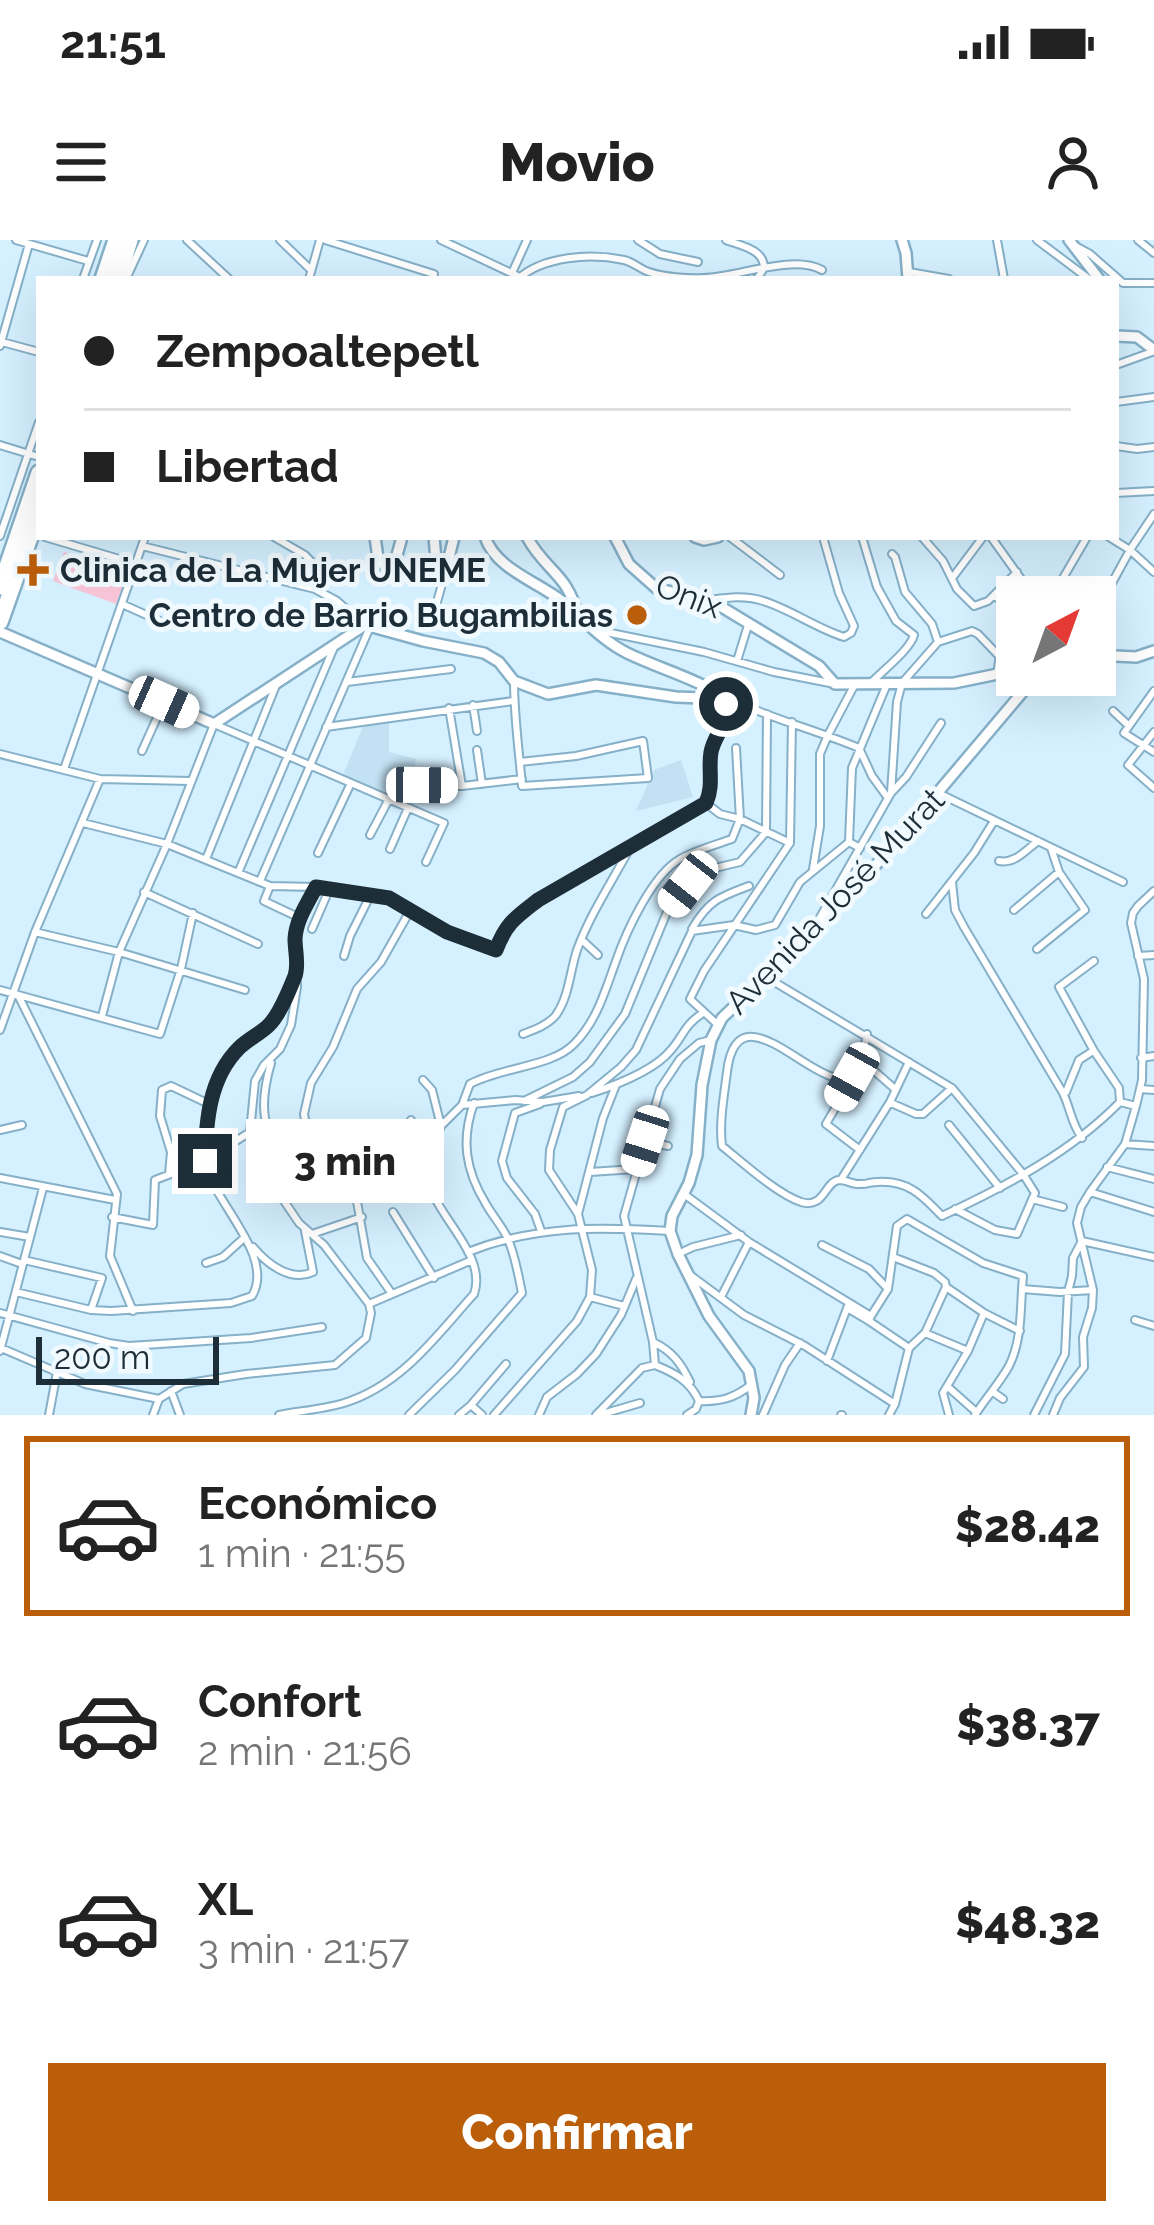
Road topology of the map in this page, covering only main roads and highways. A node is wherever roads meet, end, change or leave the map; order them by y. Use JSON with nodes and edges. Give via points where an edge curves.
{"nodes":[{"id":1,"x":128,"y":246,"type":"edge"},
{"id":2,"x":105,"y":276,"type":"edge"},
{"id":3,"x":127,"y":276,"type":"edge"},
{"id":4,"x":36,"y":480,"type":"edge"},
{"id":5,"x":37,"y":540,"type":"edge"},
{"id":6,"x":3,"y":567,"type":"edge"},
{"id":7,"x":0,"y":587,"type":"edge"},
{"id":8,"x":0,"y":622,"type":"edge"}],
"edges":[{"from":1,"to":2,"type":"highway"},
{"from":1,"to":3,"type":"highway"},
{"from":4,"to":6,"type":"highway"},
{"from":5,"to":8,"type":"highway"},
{"from":6,"to":7,"type":"highway"}]}
